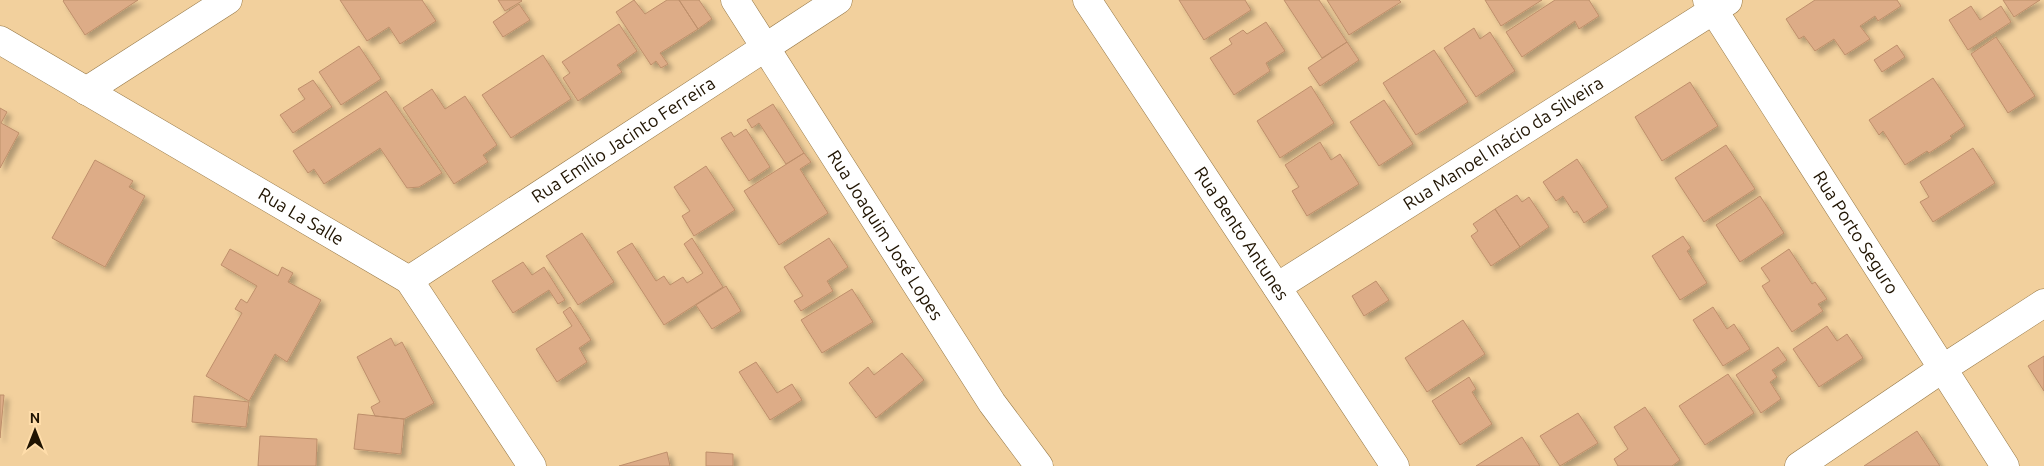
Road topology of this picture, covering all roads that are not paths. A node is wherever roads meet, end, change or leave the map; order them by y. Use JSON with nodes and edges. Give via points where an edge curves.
{"nodes":[{"id":1,"x":228,"y":0,"type":"edge"},
{"id":2,"x":735,"y":0,"type":"edge"},
{"id":3,"x":838,"y":0,"type":"edge"},
{"id":4,"x":1087,"y":0,"type":"edge"},
{"id":5,"x":1717,"y":3,"type":"edge"},
{"id":6,"x":0,"y":40,"type":"edge"},
{"id":7,"x":765,"y":48,"type":"junction"},
{"id":8,"x":86,"y":91,"type":"junction"},
{"id":9,"x":409,"y":280,"type":"junction"},
{"id":10,"x":1277,"y":287,"type":"junction"},
{"id":11,"x":2044,"y":303,"type":"edge"},
{"id":12,"x":1942,"y":369,"type":"junction"},
{"id":13,"x":532,"y":466,"type":"edge"},
{"id":14,"x":1039,"y":466,"type":"edge"},
{"id":15,"x":1395,"y":466,"type":"edge"},
{"id":16,"x":1799,"y":466,"type":"edge"},
{"id":17,"x":2005,"y":466,"type":"edge"}],
"edges":[{"from":1,"to":8,"type":"street"},
{"from":2,"to":7,"type":"street","name":"Rua Joaquim José Lopes"},
{"from":3,"to":7,"type":"street","name":"Rua Emílio Jacinto Ferreira"},
{"from":4,"to":10,"type":"street","name":"Rua Bento Antunes"},
{"from":5,"to":10,"type":"street","name":"Rua Manoel Inácio da Silveira"},
{"from":5,"to":12,"type":"street","name":"Rua Porto Seguro"},
{"from":6,"to":8,"type":"street","name":"Rua La Salle"},
{"from":7,"to":9,"type":"street","name":"Rua Emílio Jacinto Ferreira"},
{"from":7,"to":14,"type":"street","name":"Rua Joaquim José Lopes","via":[[992,403]]},
{"from":8,"to":9,"type":"street","name":"Rua La Salle"},
{"from":9,"to":13,"type":"street","name":"Rua La Salle"},
{"from":10,"to":15,"type":"street","name":"Rua Bento Antunes"},
{"from":11,"to":12,"type":"street"},
{"from":12,"to":16,"type":"street"},
{"from":12,"to":17,"type":"street","name":"Rua Porto Seguro"}]}
